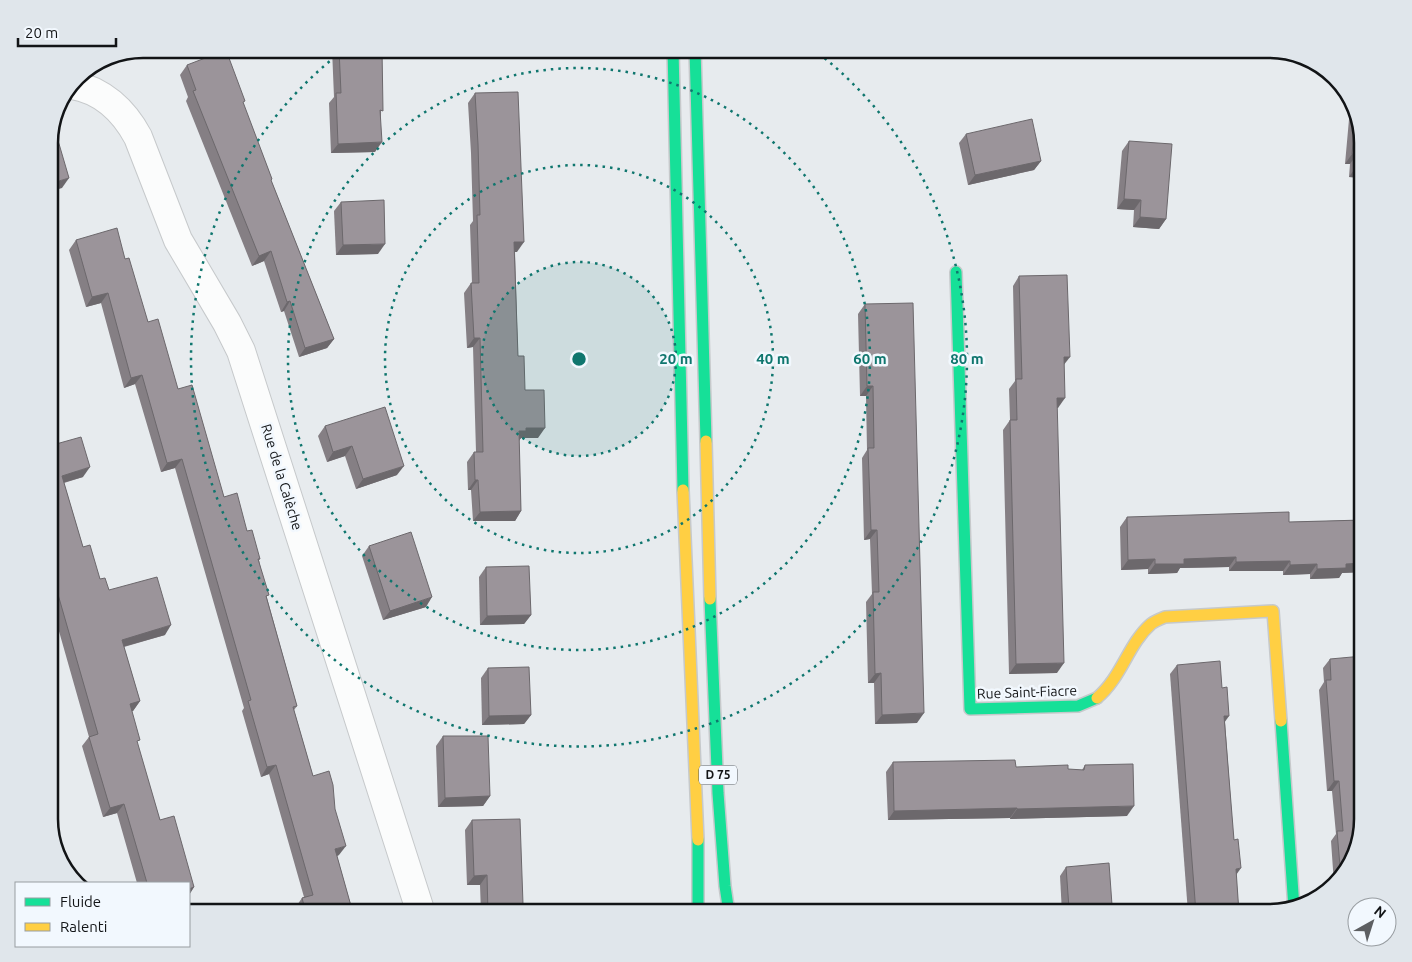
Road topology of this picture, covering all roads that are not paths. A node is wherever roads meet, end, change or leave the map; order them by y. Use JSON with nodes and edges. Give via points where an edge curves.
{"nodes":[{"id":1,"x":673,"y":58,"type":"edge"},
{"id":2,"x":695,"y":58,"type":"edge"},
{"id":3,"x":78,"y":87,"type":"edge"},
{"id":4,"x":956,"y":272,"type":"dead end"},
{"id":5,"x":1294,"y":901,"type":"edge"},
{"id":6,"x":418,"y":904,"type":"edge"},
{"id":7,"x":698,"y":904,"type":"edge"},
{"id":8,"x":728,"y":904,"type":"edge"}],
"edges":[{"from":1,"to":7,"type":"main road","number":"D 75","via":[[685,558],[698,814]]},
{"from":2,"to":8,"type":"main road","number":"D 75","via":[[711,646]]},
{"from":3,"to":6,"type":"street","name":"Rue de la Calèche","via":[[100,95],[131,124],[178,240],[241,351]]},
{"from":4,"to":5,"type":"main road","name":"Rue Saint-Fiacre","via":[[970,709],[1087,704],[1110,686],[1142,634],[1157,619],[1273,611]]}]}
